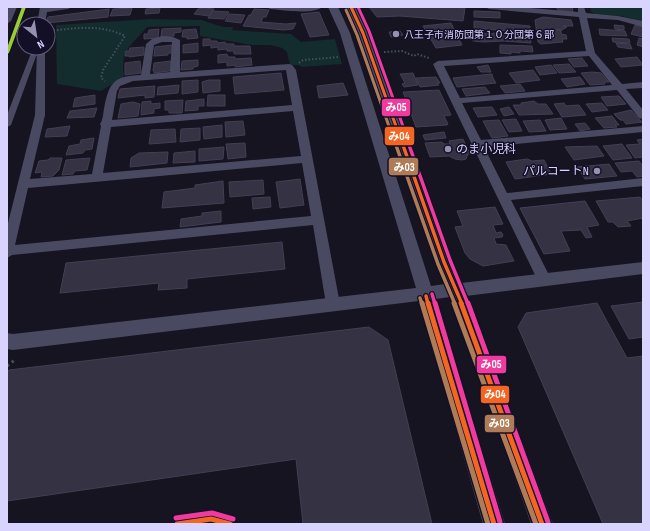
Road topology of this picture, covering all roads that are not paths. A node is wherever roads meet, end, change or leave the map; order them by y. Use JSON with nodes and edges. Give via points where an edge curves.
{"nodes":[{"id":1,"x":12,"y":7,"type":"edge"},
{"id":2,"x":68,"y":7,"type":"edge"},
{"id":3,"x":270,"y":7,"type":"edge"},
{"id":4,"x":318,"y":7,"type":"edge"},
{"id":5,"x":333,"y":7,"type":"edge"},
{"id":6,"x":351,"y":7,"type":"edge"},
{"id":7,"x":489,"y":7,"type":"edge"},
{"id":8,"x":43,"y":9,"type":"edge"},
{"id":9,"x":581,"y":11,"type":"edge"},
{"id":10,"x":7,"y":21,"type":"edge"},
{"id":11,"x":643,"y":24,"type":"edge"},
{"id":12,"x":591,"y":53,"type":"junction"},
{"id":13,"x":33,"y":56,"type":"edge"},
{"id":14,"x":41,"y":56,"type":"edge"},
{"id":15,"x":175,"y":75,"type":"junction"},
{"id":16,"x":145,"y":77,"type":"junction"},
{"id":17,"x":643,"y":85,"type":"edge"},
{"id":18,"x":619,"y":87,"type":"junction"},
{"id":19,"x":456,"y":101,"type":"junction"},
{"id":20,"x":298,"y":108,"type":"junction"},
{"id":21,"x":643,"y":116,"type":"edge"},
{"id":22,"x":105,"y":124,"type":"junction"},
{"id":23,"x":7,"y":125,"type":"edge"},
{"id":24,"x":643,"y":129,"type":"edge"},
{"id":25,"x":478,"y":144,"type":"junction"},
{"id":26,"x":307,"y":159,"type":"junction"},
{"id":27,"x":96,"y":178,"type":"junction"},
{"id":28,"x":643,"y":182,"type":"edge"},
{"id":29,"x":24,"y":184,"type":"junction"},
{"id":30,"x":504,"y":197,"type":"junction"},
{"id":31,"x":318,"y":220,"type":"junction"},
{"id":32,"x":7,"y":252,"type":"edge"},
{"id":33,"x":643,"y":268,"type":"edge"},
{"id":34,"x":544,"y":279,"type":"junction"},
{"id":35,"x":455,"y":289,"type":"junction"},
{"id":36,"x":425,"y":293,"type":"junction"},
{"id":37,"x":333,"y":304,"type":"junction"},
{"id":38,"x":7,"y":341,"type":"edge"},
{"id":39,"x":177,"y":524,"type":"edge"},
{"id":40,"x":230,"y":524,"type":"edge"},
{"id":41,"x":494,"y":524,"type":"edge"},
{"id":42,"x":542,"y":524,"type":"edge"}],
"edges":[{"from":1,"to":10,"type":"street"},
{"from":2,"to":8,"type":"street"},
{"from":3,"to":4,"type":"street"},
{"from":5,"to":36,"type":"street","via":[[345,33]]},
{"from":6,"to":35,"type":"street","via":[[363,33]]},
{"from":7,"to":9,"type":"street"},
{"from":9,"to":11,"type":"street"},
{"from":9,"to":12,"type":"street"},
{"from":12,"to":18,"type":"street"},
{"from":12,"to":19,"type":"street","via":[[438,64]]},
{"from":13,"to":23,"type":"street"},
{"from":14,"to":29,"type":"street","via":[[40,115]]},
{"from":15,"to":16,"type":"street"},
{"from":15,"to":16,"type":"street","via":[[176,40],[155,40],[150,44]]},
{"from":15,"to":20,"type":"street","via":[[287,67],[292,70]]},
{"from":16,"to":22,"type":"street","via":[[128,79],[114,87]]},
{"from":17,"to":18,"type":"street"},
{"from":18,"to":19,"type":"street"},
{"from":18,"to":21,"type":"street"},
{"from":19,"to":25,"type":"street"},
{"from":20,"to":22,"type":"street"},
{"from":20,"to":26,"type":"street"},
{"from":22,"to":27,"type":"street"},
{"from":24,"to":25,"type":"street"},
{"from":25,"to":30,"type":"street"},
{"from":26,"to":27,"type":"street"},
{"from":26,"to":31,"type":"street"},
{"from":27,"to":29,"type":"street"},
{"from":28,"to":30,"type":"street"},
{"from":29,"to":32,"type":"street"},
{"from":30,"to":34,"type":"street"},
{"from":31,"to":32,"type":"street"},
{"from":31,"to":37,"type":"street"},
{"from":33,"to":34,"type":"street"},
{"from":34,"to":35,"type":"street"},
{"from":35,"to":36,"type":"street"},
{"from":35,"to":42,"type":"street"},
{"from":36,"to":37,"type":"street"},
{"from":36,"to":41,"type":"street"},
{"from":37,"to":38,"type":"street"},
{"from":39,"to":40,"type":"lane","via":[[208,519]]}]}
